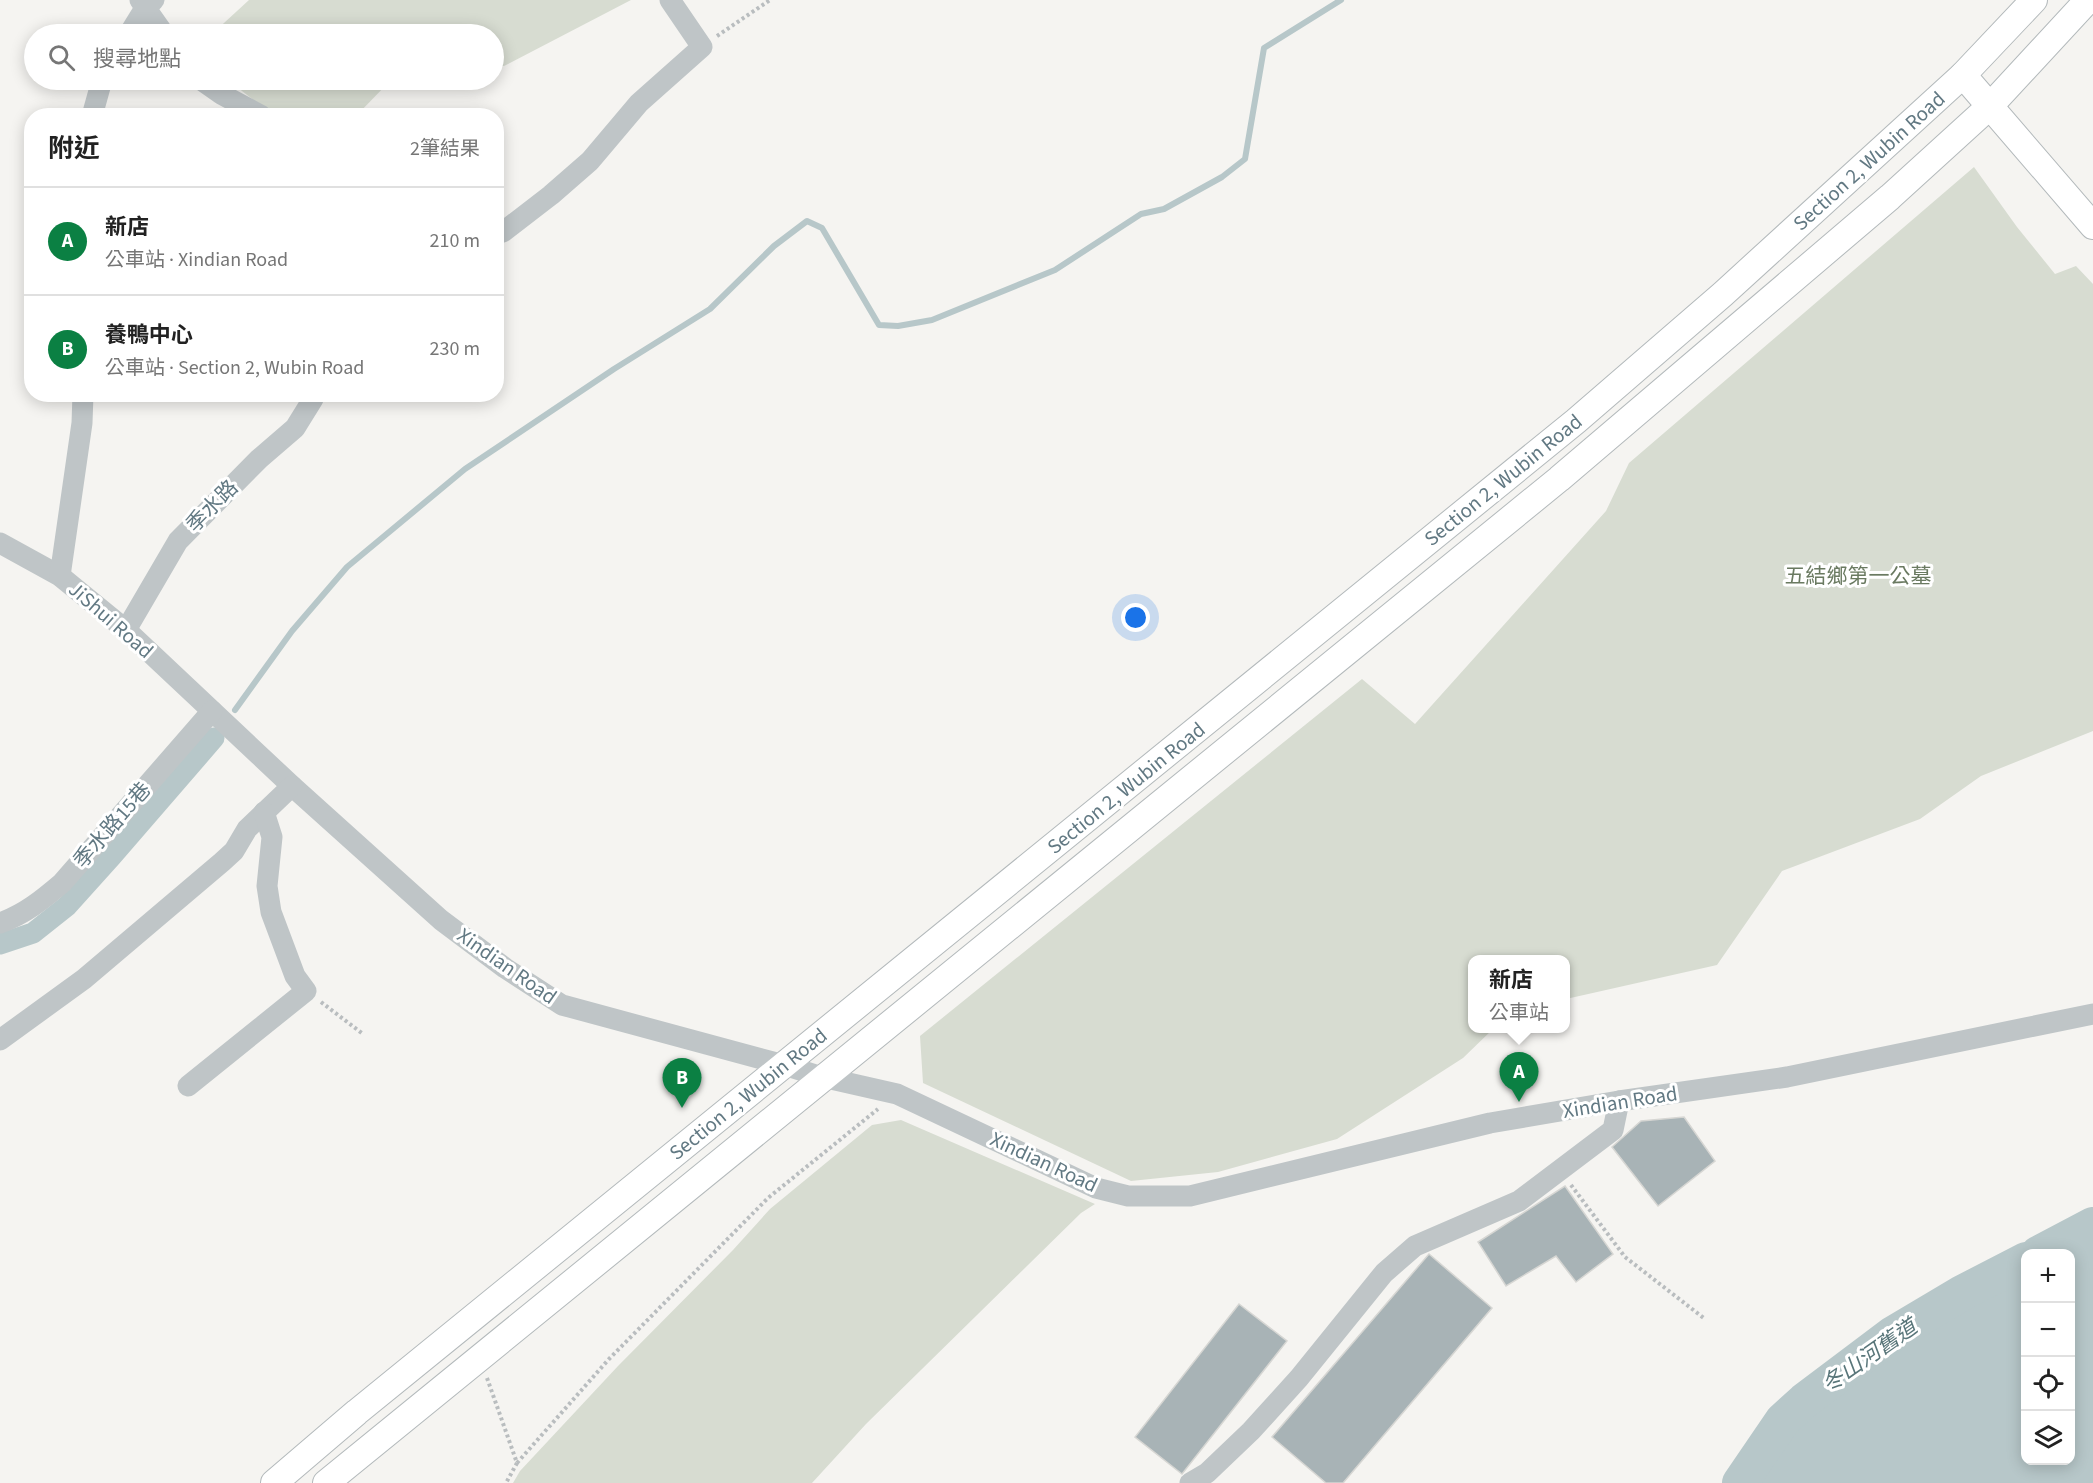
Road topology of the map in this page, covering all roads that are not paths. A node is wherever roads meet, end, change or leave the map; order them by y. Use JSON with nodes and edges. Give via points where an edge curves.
{"nodes":[{"id":1,"x":670,"y":0,"type":"edge"},
{"id":2,"x":2034,"y":0,"type":"edge"},
{"id":3,"x":2088,"y":0,"type":"edge"},
{"id":4,"x":146,"y":3,"type":"edge"},
{"id":5,"x":134,"y":24,"type":"edge"},
{"id":6,"x":158,"y":24,"type":"edge"},
{"id":7,"x":1963,"y":75,"type":"junction"},
{"id":8,"x":99,"y":90,"type":"edge"},
{"id":9,"x":215,"y":90,"type":"edge"},
{"id":10,"x":1990,"y":106,"type":"junction"},
{"id":11,"x":94,"y":108,"type":"edge"},
{"id":12,"x":247,"y":108,"type":"edge"},
{"id":13,"x":2093,"y":226,"type":"edge"},
{"id":14,"x":504,"y":231,"type":"edge"},
{"id":15,"x":83,"y":402,"type":"edge"},
{"id":16,"x":311,"y":402,"type":"edge"},
{"id":17,"x":0,"y":543,"type":"edge"},
{"id":18,"x":60,"y":576,"type":"junction"},
{"id":19,"x":126,"y":630,"type":"junction"},
{"id":20,"x":212,"y":711,"type":"junction"},
{"id":21,"x":292,"y":786,"type":"junction"},
{"id":22,"x":264,"y":813,"type":"junction"},
{"id":23,"x":0,"y":923,"type":"edge"},
{"id":24,"x":2093,"y":1014,"type":"edge"},
{"id":25,"x":0,"y":1040,"type":"edge"},
{"id":26,"x":783,"y":1065,"type":"junction"},
{"id":27,"x":822,"y":1077,"type":"junction"},
{"id":28,"x":188,"y":1086,"type":"dead end"},
{"id":29,"x":1619,"y":1101,"type":"junction"},
{"id":30,"x":274,"y":1483,"type":"edge"},
{"id":31,"x":326,"y":1483,"type":"edge"},
{"id":32,"x":1190,"y":1483,"type":"edge"}],
"edges":[{"from":1,"to":14,"type":"street","via":[[702,47],[639,103],[590,161]]},
{"from":2,"to":7,"type":"main road","name":"Section 2, Wubin Road"},
{"from":3,"to":10,"type":"main road","name":"Section 2, Wubin Road"},
{"from":4,"to":5,"type":"street"},
{"from":4,"to":6,"type":"street"},
{"from":7,"to":10,"type":"main road"},
{"from":7,"to":26,"type":"main road","name":"Section 2, Wubin Road","via":[[1576,422]]},
{"from":8,"to":11,"type":"street"},
{"from":9,"to":12,"type":"street"},
{"from":10,"to":13,"type":"main road"},
{"from":10,"to":27,"type":"main road","name":"Section 2, Wubin Road","via":[[1890,197],[1559,478]]},
{"from":15,"to":18,"type":"street"},
{"from":16,"to":19,"type":"street","name":"季水路","via":[[295,428],[178,541]]},
{"from":17,"to":18,"type":"street","name":"JiShui Road"},
{"from":18,"to":19,"type":"street","name":"JiShui Road"},
{"from":19,"to":20,"type":"street","name":"JiShui Road"},
{"from":20,"to":21,"type":"street","name":"Xindian Road"},
{"from":20,"to":23,"type":"street","name":"季水路15巷","via":[[62,883],[34,906]]},
{"from":21,"to":22,"type":"street"},
{"from":21,"to":26,"type":"street","name":"Xindian Road","via":[[441,920],[562,1005]]},
{"from":22,"to":25,"type":"street","via":[[222,862],[84,979]]},
{"from":22,"to":28,"type":"street","via":[[272,837],[267,886],[271,912],[295,976],[306,991]]},
{"from":24,"to":29,"type":"street","name":"Xindian Road","via":[[1787,1077]]},
{"from":26,"to":27,"type":"street","name":"Xindian Road"},
{"from":26,"to":30,"type":"main road","name":"Section 2, Wubin Road"},
{"from":27,"to":29,"type":"street","name":"Xindian Road","via":[[897,1094],[1096,1188],[1128,1196],[1190,1196],[1490,1123]]},
{"from":27,"to":31,"type":"main road","name":"Section 2, Wubin Road"},
{"from":29,"to":32,"type":"street","via":[[1613,1130],[1519,1201],[1415,1246],[1384,1273],[1251,1431],[1207,1473]]}]}
